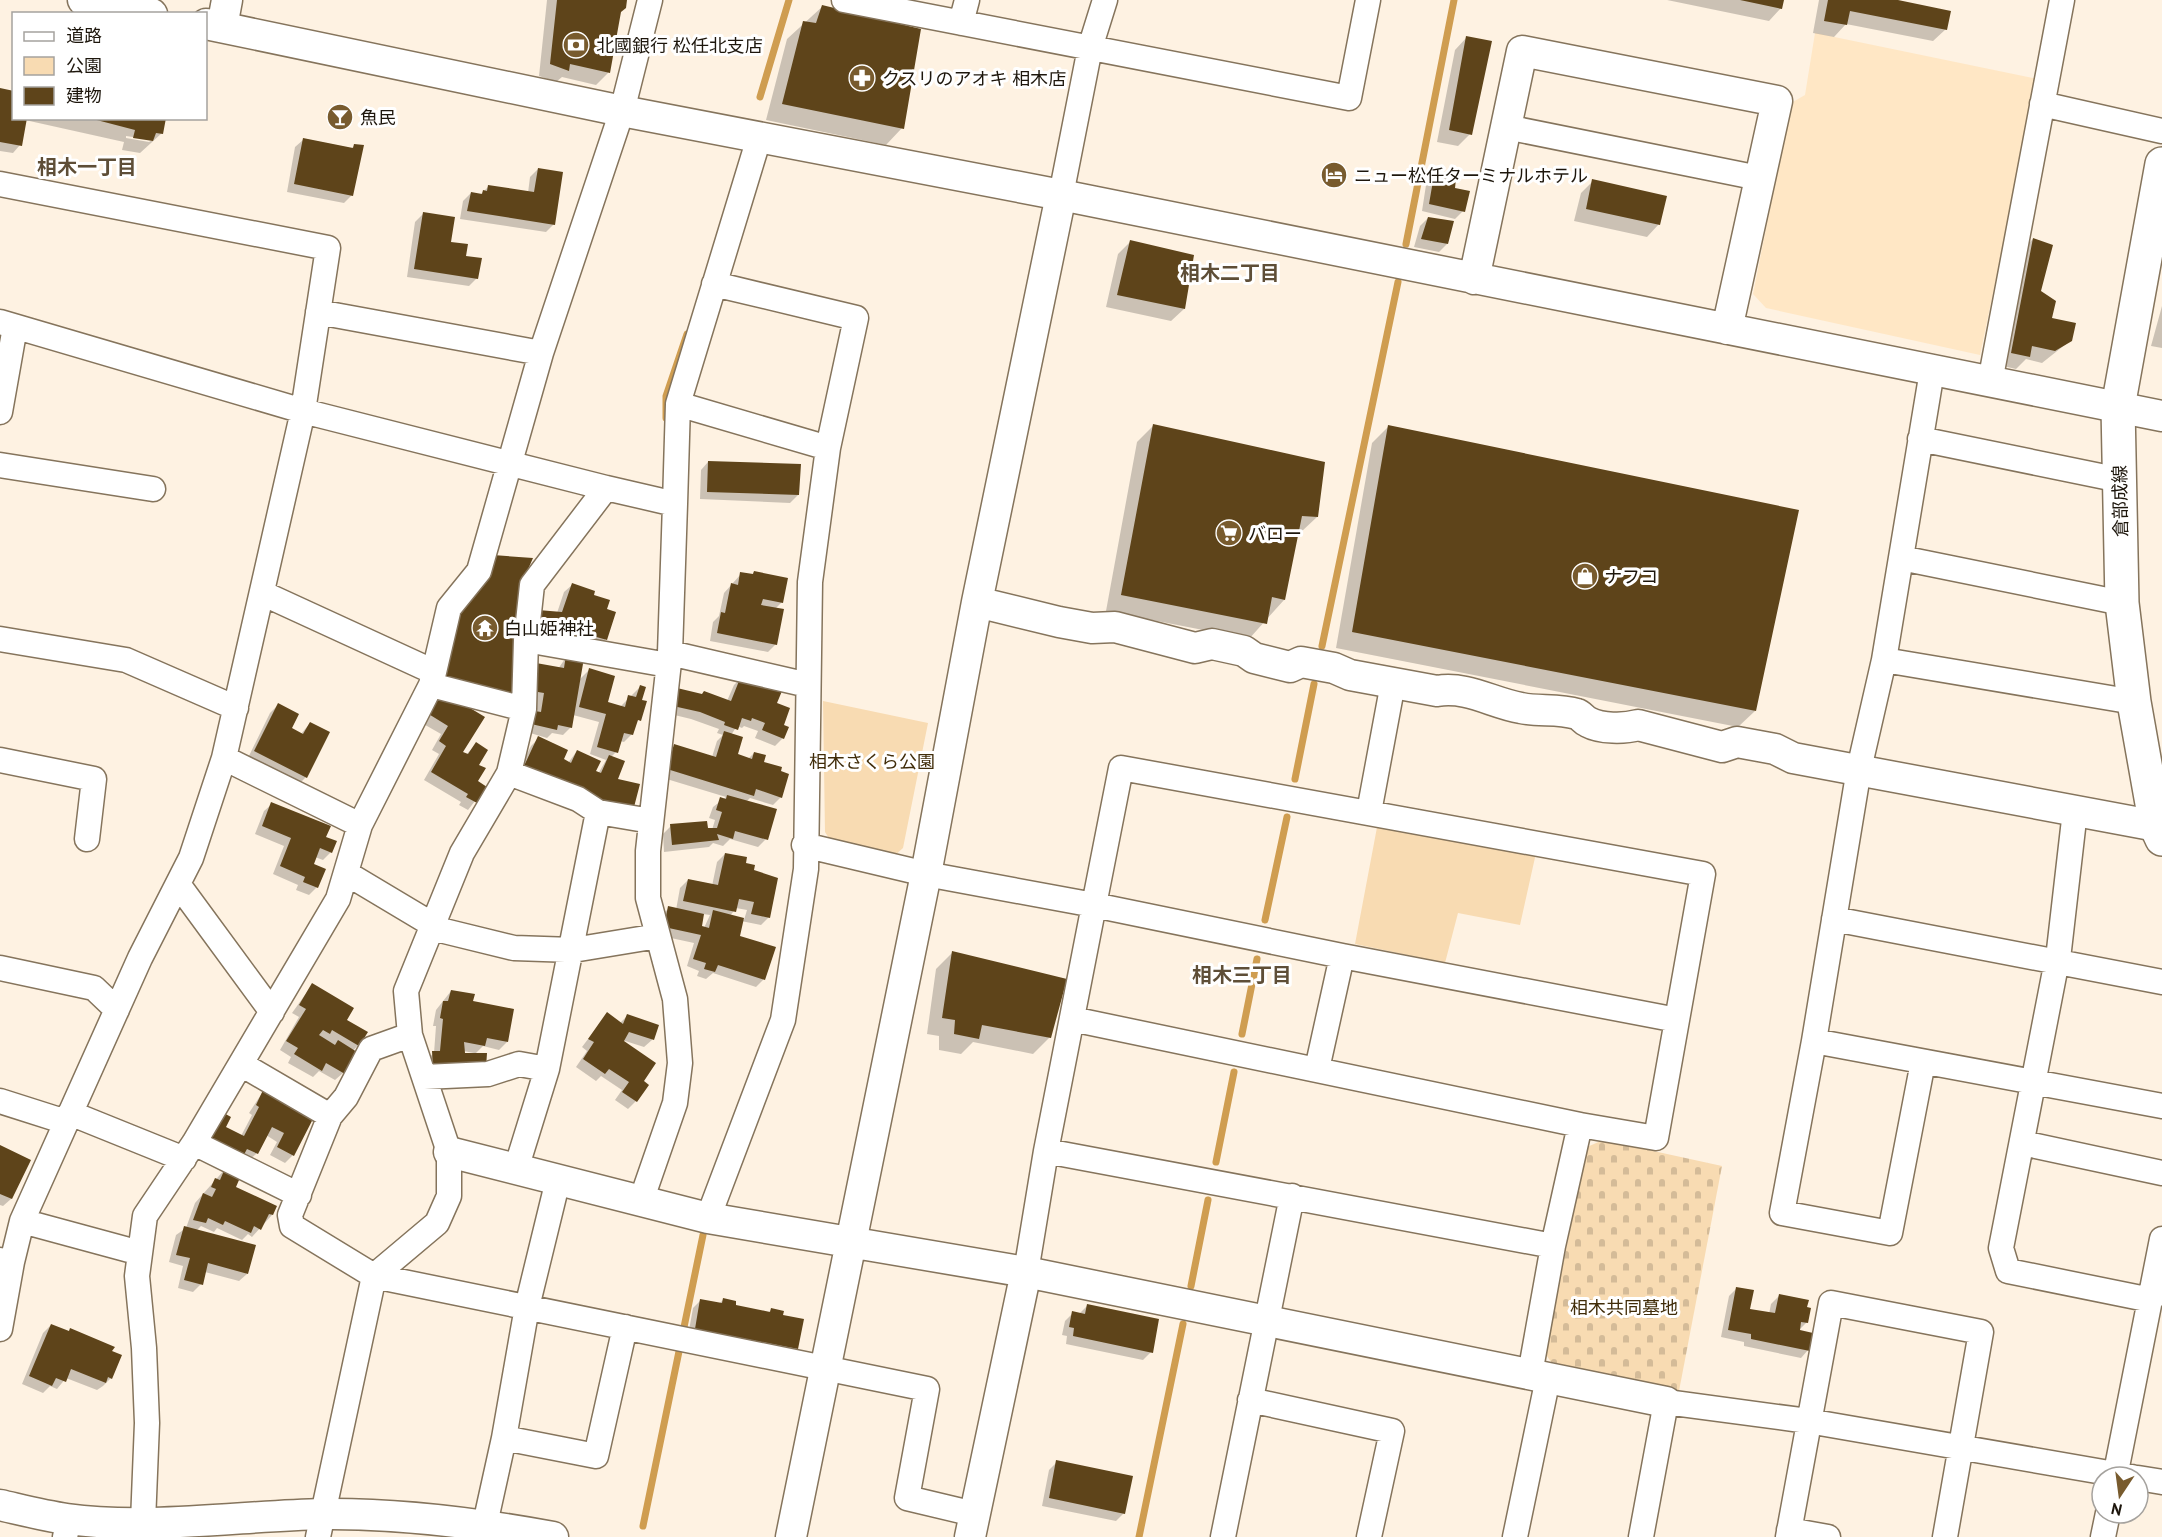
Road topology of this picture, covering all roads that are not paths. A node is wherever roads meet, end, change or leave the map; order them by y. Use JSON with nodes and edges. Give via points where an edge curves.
{"nodes":[{"id":1,"x":83,"y":0,"type":"edge"},
{"id":2,"x":650,"y":0,"type":"edge"},
{"id":3,"x":844,"y":0,"type":"edge"},
{"id":4,"x":1105,"y":0,"type":"edge"},
{"id":5,"x":1368,"y":0,"type":"edge"},
{"id":6,"x":2062,"y":0,"type":"edge"},
{"id":7,"x":964,"y":11,"type":"edge"},
{"id":8,"x":142,"y":12,"type":"edge"},
{"id":9,"x":218,"y":17,"type":"edge"},
{"id":10,"x":1090,"y":48,"type":"junction"},
{"id":11,"x":2042,"y":104,"type":"junction"},
{"id":12,"x":621,"y":111,"type":"junction"},
{"id":13,"x":1506,"y":128,"type":"junction"},
{"id":14,"x":2162,"y":131,"type":"edge"},
{"id":15,"x":759,"y":138,"type":"junction"},
{"id":16,"x":2162,"y":164,"type":"edge"},
{"id":17,"x":1759,"y":178,"type":"junction"},
{"id":18,"x":0,"y":184,"type":"edge"},
{"id":19,"x":1061,"y":195,"type":"junction"},
{"id":20,"x":1474,"y":279,"type":"junction"},
{"id":21,"x":714,"y":284,"type":"junction"},
{"id":22,"x":318,"y":312,"type":"junction"},
{"id":23,"x":8,"y":325,"type":"edge"},
{"id":24,"x":1727,"y":329,"type":"junction"},
{"id":25,"x":541,"y":353,"type":"junction"},
{"id":26,"x":1932,"y":371,"type":"junction"},
{"id":27,"x":1990,"y":382,"type":"junction"},
{"id":28,"x":678,"y":404,"type":"junction"},
{"id":29,"x":2118,"y":407,"type":"junction"},
{"id":30,"x":303,"y":411,"type":"junction"},
{"id":31,"x":0,"y":412,"type":"edge"},
{"id":32,"x":2162,"y":416,"type":"edge"},
{"id":33,"x":1920,"y":439,"type":"junction"},
{"id":34,"x":828,"y":448,"type":"junction"},
{"id":35,"x":509,"y":463,"type":"junction"},
{"id":36,"x":0,"y":465,"type":"edge"},
{"id":37,"x":2120,"y":480,"type":"junction"},
{"id":38,"x":606,"y":488,"type":"junction"},
{"id":39,"x":153,"y":489,"type":"dead end"},
{"id":40,"x":675,"y":504,"type":"junction"},
{"id":41,"x":1901,"y":558,"type":"junction"},
{"id":42,"x":262,"y":593,"type":"junction"},
{"id":43,"x":977,"y":602,"type":"junction"},
{"id":44,"x":2122,"y":603,"type":"junction"},
{"id":45,"x":0,"y":639,"type":"edge"},
{"id":46,"x":526,"y":640,"type":"junction"},
{"id":47,"x":669,"y":659,"type":"junction"},
{"id":48,"x":1884,"y":660,"type":"junction"},
{"id":49,"x":432,"y":679,"type":"junction"},
{"id":50,"x":1393,"y":683,"type":"junction"},
{"id":51,"x":807,"y":685,"type":"junction"},
{"id":52,"x":2134,"y":702,"type":"junction"},
{"id":53,"x":236,"y":708,"type":"junction"},
{"id":54,"x":525,"y":709,"type":"junction"},
{"id":55,"x":224,"y":758,"type":"junction"},
{"id":56,"x":0,"y":760,"type":"edge"},
{"id":57,"x":1859,"y":769,"type":"junction"},
{"id":58,"x":509,"y":772,"type":"junction"},
{"id":59,"x":2074,"y":811,"type":"junction"},
{"id":60,"x":598,"y":812,"type":"junction"},
{"id":61,"x":1369,"y":812,"type":"junction"},
{"id":62,"x":651,"y":821,"type":"junction"},
{"id":63,"x":360,"y":825,"type":"junction"},
{"id":64,"x":2160,"y":831,"type":"edge"},
{"id":65,"x":87,"y":839,"type":"dead end"},
{"id":66,"x":804,"y":845,"type":"junction"},
{"id":67,"x":346,"y":873,"type":"junction"},
{"id":68,"x":926,"y":873,"type":"junction"},
{"id":69,"x":178,"y":884,"type":"junction"},
{"id":70,"x":1095,"y":905,"type":"junction"},
{"id":71,"x":1834,"y":919,"type":"junction"},
{"id":72,"x":433,"y":926,"type":"junction"},
{"id":73,"x":658,"y":936,"type":"junction"},
{"id":74,"x":573,"y":950,"type":"junction"},
{"id":75,"x":1342,"y":956,"type":"junction"},
{"id":76,"x":2056,"y":962,"type":"junction"},
{"id":77,"x":0,"y":968,"type":"edge"},
{"id":78,"x":2162,"y":982,"type":"edge"},
{"id":79,"x":117,"y":1010,"type":"junction"},
{"id":80,"x":272,"y":1012,"type":"junction"},
{"id":81,"x":1072,"y":1019,"type":"junction"},
{"id":82,"x":1677,"y":1020,"type":"junction"},
{"id":83,"x":410,"y":1035,"type":"junction"},
{"id":84,"x":1814,"y":1041,"type":"junction"},
{"id":85,"x":1923,"y":1062,"type":"junction"},
{"id":86,"x":242,"y":1064,"type":"junction"},
{"id":87,"x":547,"y":1069,"type":"junction"},
{"id":88,"x":1317,"y":1069,"type":"junction"},
{"id":89,"x":424,"y":1077,"type":"junction"},
{"id":90,"x":2034,"y":1083,"type":"junction"},
{"id":91,"x":0,"y":1101,"type":"edge"},
{"id":92,"x":2162,"y":1106,"type":"edge"},
{"id":93,"x":330,"y":1116,"type":"junction"},
{"id":94,"x":68,"y":1117,"type":"junction"},
{"id":95,"x":1580,"y":1125,"type":"junction"},
{"id":96,"x":2022,"y":1143,"type":"junction"},
{"id":97,"x":189,"y":1151,"type":"junction"},
{"id":98,"x":1046,"y":1151,"type":"junction"},
{"id":99,"x":449,"y":1152,"type":"junction"},
{"id":100,"x":516,"y":1169,"type":"junction"},
{"id":101,"x":2162,"y":1173,"type":"edge"},
{"id":102,"x":558,"y":1180,"type":"junction"},
{"id":103,"x":299,"y":1195,"type":"junction"},
{"id":104,"x":1292,"y":1196,"type":"junction"},
{"id":105,"x":641,"y":1201,"type":"junction"},
{"id":106,"x":708,"y":1218,"type":"junction"},
{"id":107,"x":22,"y":1221,"type":"junction"},
{"id":108,"x":2162,"y":1239,"type":"edge"},
{"id":109,"x":850,"y":1242,"type":"junction"},
{"id":110,"x":1553,"y":1246,"type":"junction"},
{"id":111,"x":140,"y":1253,"type":"junction"},
{"id":112,"x":6,"y":1261,"type":"edge"},
{"id":113,"x":1026,"y":1272,"type":"junction"},
{"id":114,"x":374,"y":1276,"type":"junction"},
{"id":115,"x":2151,"y":1299,"type":"junction"},
{"id":116,"x":527,"y":1307,"type":"junction"},
{"id":117,"x":1267,"y":1321,"type":"junction"},
{"id":118,"x":625,"y":1327,"type":"junction"},
{"id":119,"x":0,"y":1329,"type":"edge"},
{"id":120,"x":824,"y":1367,"type":"junction"},
{"id":121,"x":1539,"y":1376,"type":"junction"},
{"id":122,"x":1251,"y":1400,"type":"junction"},
{"id":123,"x":1666,"y":1402,"type":"junction"},
{"id":124,"x":1808,"y":1421,"type":"junction"},
{"id":125,"x":504,"y":1438,"type":"junction"},
{"id":126,"x":1962,"y":1447,"type":"junction"},
{"id":127,"x":2127,"y":1465,"type":"edge"},
{"id":128,"x":2090,"y":1471,"type":"edge"},
{"id":129,"x":0,"y":1505,"type":"edge"},
{"id":130,"x":143,"y":1522,"type":"junction"},
{"id":131,"x":485,"y":1524,"type":"junction"},
{"id":132,"x":321,"y":1526,"type":"edge"},
{"id":133,"x":972,"y":1526,"type":"edge"},
{"id":134,"x":67,"y":1528,"type":"edge"},
{"id":135,"x":1789,"y":1533,"type":"edge"},
{"id":136,"x":553,"y":1537,"type":"edge"},
{"id":137,"x":791,"y":1537,"type":"edge"},
{"id":138,"x":1222,"y":1537,"type":"edge"},
{"id":139,"x":1369,"y":1537,"type":"edge"},
{"id":140,"x":1515,"y":1537,"type":"edge"},
{"id":141,"x":1641,"y":1537,"type":"edge"},
{"id":142,"x":1828,"y":1537,"type":"edge"},
{"id":143,"x":1945,"y":1537,"type":"edge"}],
"edges":[{"from":1,"to":8,"type":"street"},
{"from":2,"to":12,"type":"street"},
{"from":3,"to":7,"type":"street"},
{"from":4,"to":10,"type":"street"},
{"from":5,"to":10,"type":"street","via":[[1349,98]]},
{"from":6,"to":11,"type":"street"},
{"from":7,"to":10,"type":"street"},
{"from":9,"to":12,"type":"street"},
{"from":10,"to":19,"type":"street"},
{"from":11,"to":14,"type":"street"},
{"from":11,"to":27,"type":"street"},
{"from":12,"to":15,"type":"street"},
{"from":12,"to":25,"type":"street"},
{"from":13,"to":17,"type":"street"},
{"from":13,"to":17,"type":"street","via":[[1522,51],[1777,101]]},
{"from":13,"to":20,"type":"street"},
{"from":15,"to":19,"type":"street"},
{"from":15,"to":21,"type":"street"},
{"from":16,"to":29,"type":"main road","name":"倉部成線"},
{"from":17,"to":24,"type":"street"},
{"from":18,"to":22,"type":"street","via":[[328,248]]},
{"from":19,"to":20,"type":"street"},
{"from":19,"to":43,"type":"street"},
{"from":20,"to":24,"type":"street"},
{"from":21,"to":28,"type":"street"},
{"from":21,"to":34,"type":"street","via":[[856,318]]},
{"from":22,"to":25,"type":"street"},
{"from":22,"to":30,"type":"street"},
{"from":23,"to":30,"type":"street"},
{"from":23,"to":31,"type":"street"},
{"from":24,"to":26,"type":"street"},
{"from":25,"to":35,"type":"street"},
{"from":26,"to":27,"type":"street"},
{"from":26,"to":33,"type":"street"},
{"from":27,"to":29,"type":"street"},
{"from":28,"to":34,"type":"street"},
{"from":28,"to":40,"type":"street"},
{"from":29,"to":32,"type":"street"},
{"from":29,"to":37,"type":"main road","name":"倉部成線"},
{"from":30,"to":35,"type":"street"},
{"from":30,"to":42,"type":"street"},
{"from":33,"to":37,"type":"street"},
{"from":33,"to":41,"type":"street"},
{"from":34,"to":51,"type":"street","via":[[810,582]]},
{"from":35,"to":38,"type":"street"},
{"from":35,"to":49,"type":"street","via":[[479,571],[449,608]]},
{"from":36,"to":39,"type":"street"},
{"from":37,"to":44,"type":"main road","name":"倉部成線"},
{"from":38,"to":40,"type":"street"},
{"from":38,"to":46,"type":"street","via":[[532,585]]},
{"from":40,"to":47,"type":"street"},
{"from":41,"to":44,"type":"street"},
{"from":41,"to":48,"type":"street"},
{"from":42,"to":49,"type":"street"},
{"from":42,"to":53,"type":"street"},
{"from":43,"to":50,"type":"street","via":[[1092,628],[1115,627],[1195,648],[1212,644],[1290,667],[1301,662]]},
{"from":43,"to":68,"type":"street"},
{"from":44,"to":52,"type":"main road","name":"倉部成線"},
{"from":45,"to":53,"type":"street","via":[[126,660]]},
{"from":46,"to":47,"type":"street"},
{"from":46,"to":54,"type":"street"},
{"from":47,"to":51,"type":"street"},
{"from":47,"to":62,"type":"street"},
{"from":48,"to":52,"type":"street"},
{"from":48,"to":57,"type":"street"},
{"from":49,"to":54,"type":"street"},
{"from":49,"to":63,"type":"street"},
{"from":50,"to":57,"type":"street","via":[[1437,691],[1451,689],[1486,696],[1494,703],[1579,714],[1588,722],[1625,729],[1638,725],[1722,747],[1737,742],[1775,749],[1792,758]]},
{"from":50,"to":61,"type":"street"},
{"from":51,"to":66,"type":"street"},
{"from":52,"to":64,"type":"main road","name":"倉部成線"},
{"from":53,"to":55,"type":"street"},
{"from":54,"to":58,"type":"street"},
{"from":55,"to":63,"type":"street"},
{"from":55,"to":69,"type":"street","via":[[191,858]]},
{"from":56,"to":65,"type":"street","via":[[94,779]]},
{"from":57,"to":59,"type":"street"},
{"from":57,"to":71,"type":"street"},
{"from":58,"to":60,"type":"street","via":[[578,799]]},
{"from":58,"to":72,"type":"street","via":[[462,853]]},
{"from":59,"to":64,"type":"street"},
{"from":59,"to":76,"type":"street"},
{"from":60,"to":62,"type":"street"},
{"from":60,"to":74,"type":"street"},
{"from":61,"to":70,"type":"street","via":[[1121,768]]},
{"from":61,"to":82,"type":"street","via":[[1702,874]]},
{"from":62,"to":73,"type":"street","via":[[648,898]]},
{"from":63,"to":67,"type":"street"},
{"from":66,"to":68,"type":"street"},
{"from":66,"to":106,"type":"street","via":[[806,869],[783,1020]]},
{"from":67,"to":72,"type":"street"},
{"from":67,"to":80,"type":"street","via":[[338,899]]},
{"from":68,"to":70,"type":"street"},
{"from":68,"to":109,"type":"street"},
{"from":69,"to":79,"type":"street"},
{"from":69,"to":80,"type":"street"},
{"from":70,"to":75,"type":"street"},
{"from":70,"to":81,"type":"street"},
{"from":71,"to":76,"type":"street"},
{"from":71,"to":84,"type":"street"},
{"from":72,"to":74,"type":"street","via":[[514,948]]},
{"from":72,"to":83,"type":"street","via":[[406,991]]},
{"from":73,"to":74,"type":"street"},
{"from":73,"to":105,"type":"street","via":[[675,999],[680,1063],[675,1103]]},
{"from":74,"to":87,"type":"street"},
{"from":75,"to":82,"type":"street"},
{"from":75,"to":88,"type":"street"},
{"from":76,"to":78,"type":"street"},
{"from":76,"to":90,"type":"street"},
{"from":77,"to":79,"type":"street","via":[[94,988]]},
{"from":79,"to":94,"type":"street"},
{"from":80,"to":86,"type":"street"},
{"from":81,"to":88,"type":"street"},
{"from":81,"to":98,"type":"street"},
{"from":82,"to":95,"type":"street","via":[[1656,1138]]},
{"from":83,"to":89,"type":"street"},
{"from":83,"to":93,"type":"street","via":[[371,1049],[346,1097]]},
{"from":84,"to":85,"type":"street"},
{"from":84,"to":85,"type":"street","via":[[1782,1213],[1890,1233]]},
{"from":85,"to":90,"type":"street"},
{"from":86,"to":93,"type":"street"},
{"from":86,"to":97,"type":"street"},
{"from":87,"to":89,"type":"street","via":[[519,1064],[488,1074]]},
{"from":87,"to":100,"type":"street"},
{"from":88,"to":95,"type":"street"},
{"from":89,"to":99,"type":"street"},
{"from":90,"to":92,"type":"street"},
{"from":90,"to":96,"type":"street"},
{"from":91,"to":94,"type":"street"},
{"from":93,"to":103,"type":"street"},
{"from":94,"to":97,"type":"street"},
{"from":94,"to":107,"type":"street"},
{"from":95,"to":110,"type":"street"},
{"from":96,"to":101,"type":"street"},
{"from":96,"to":115,"type":"street","via":[[2001,1248],[2008,1272]]},
{"from":97,"to":103,"type":"street"},
{"from":97,"to":111,"type":"street","via":[[145,1216]]},
{"from":98,"to":104,"type":"street"},
{"from":98,"to":113,"type":"street"},
{"from":99,"to":100,"type":"street"},
{"from":99,"to":114,"type":"street","via":[[449,1196],[437,1223]]},
{"from":100,"to":102,"type":"street"},
{"from":102,"to":105,"type":"street"},
{"from":102,"to":116,"type":"street"},
{"from":103,"to":114,"type":"street","via":[[290,1215],[292,1226]]},
{"from":104,"to":110,"type":"street"},
{"from":104,"to":117,"type":"street"},
{"from":105,"to":106,"type":"street"},
{"from":106,"to":109,"type":"street"},
{"from":107,"to":111,"type":"street"},
{"from":107,"to":112,"type":"street"},
{"from":108,"to":115,"type":"street"},
{"from":109,"to":113,"type":"street"},
{"from":109,"to":120,"type":"street"},
{"from":110,"to":121,"type":"street"},
{"from":111,"to":130,"type":"street","via":[[137,1276],[147,1423]]},
{"from":112,"to":119,"type":"street"},
{"from":113,"to":117,"type":"street"},
{"from":113,"to":133,"type":"street"},
{"from":114,"to":116,"type":"street"},
{"from":114,"to":132,"type":"street"},
{"from":115,"to":127,"type":"street"},
{"from":116,"to":118,"type":"street"},
{"from":116,"to":125,"type":"street"},
{"from":117,"to":121,"type":"street"},
{"from":117,"to":122,"type":"street"},
{"from":118,"to":120,"type":"street"},
{"from":118,"to":125,"type":"street","via":[[596,1456]]},
{"from":120,"to":133,"type":"street","via":[[927,1389],[907,1498]]},
{"from":120,"to":137,"type":"street"},
{"from":121,"to":123,"type":"street"},
{"from":121,"to":140,"type":"street"},
{"from":122,"to":138,"type":"street"},
{"from":122,"to":139,"type":"street","via":[[1392,1431]]},
{"from":123,"to":124,"type":"street"},
{"from":123,"to":141,"type":"street"},
{"from":124,"to":126,"type":"street"},
{"from":124,"to":126,"type":"street","via":[[1831,1303],[1835,1303],[1981,1332]]},
{"from":124,"to":135,"type":"street"},
{"from":125,"to":131,"type":"street"},
{"from":126,"to":128,"type":"street"},
{"from":126,"to":143,"type":"street"},
{"from":129,"to":134,"type":"street"},
{"from":130,"to":132,"type":"street"},
{"from":130,"to":134,"type":"street"},
{"from":131,"to":132,"type":"street","via":[[401,1516]]},
{"from":131,"to":136,"type":"street"},
{"from":135,"to":142,"type":"street"}]}
